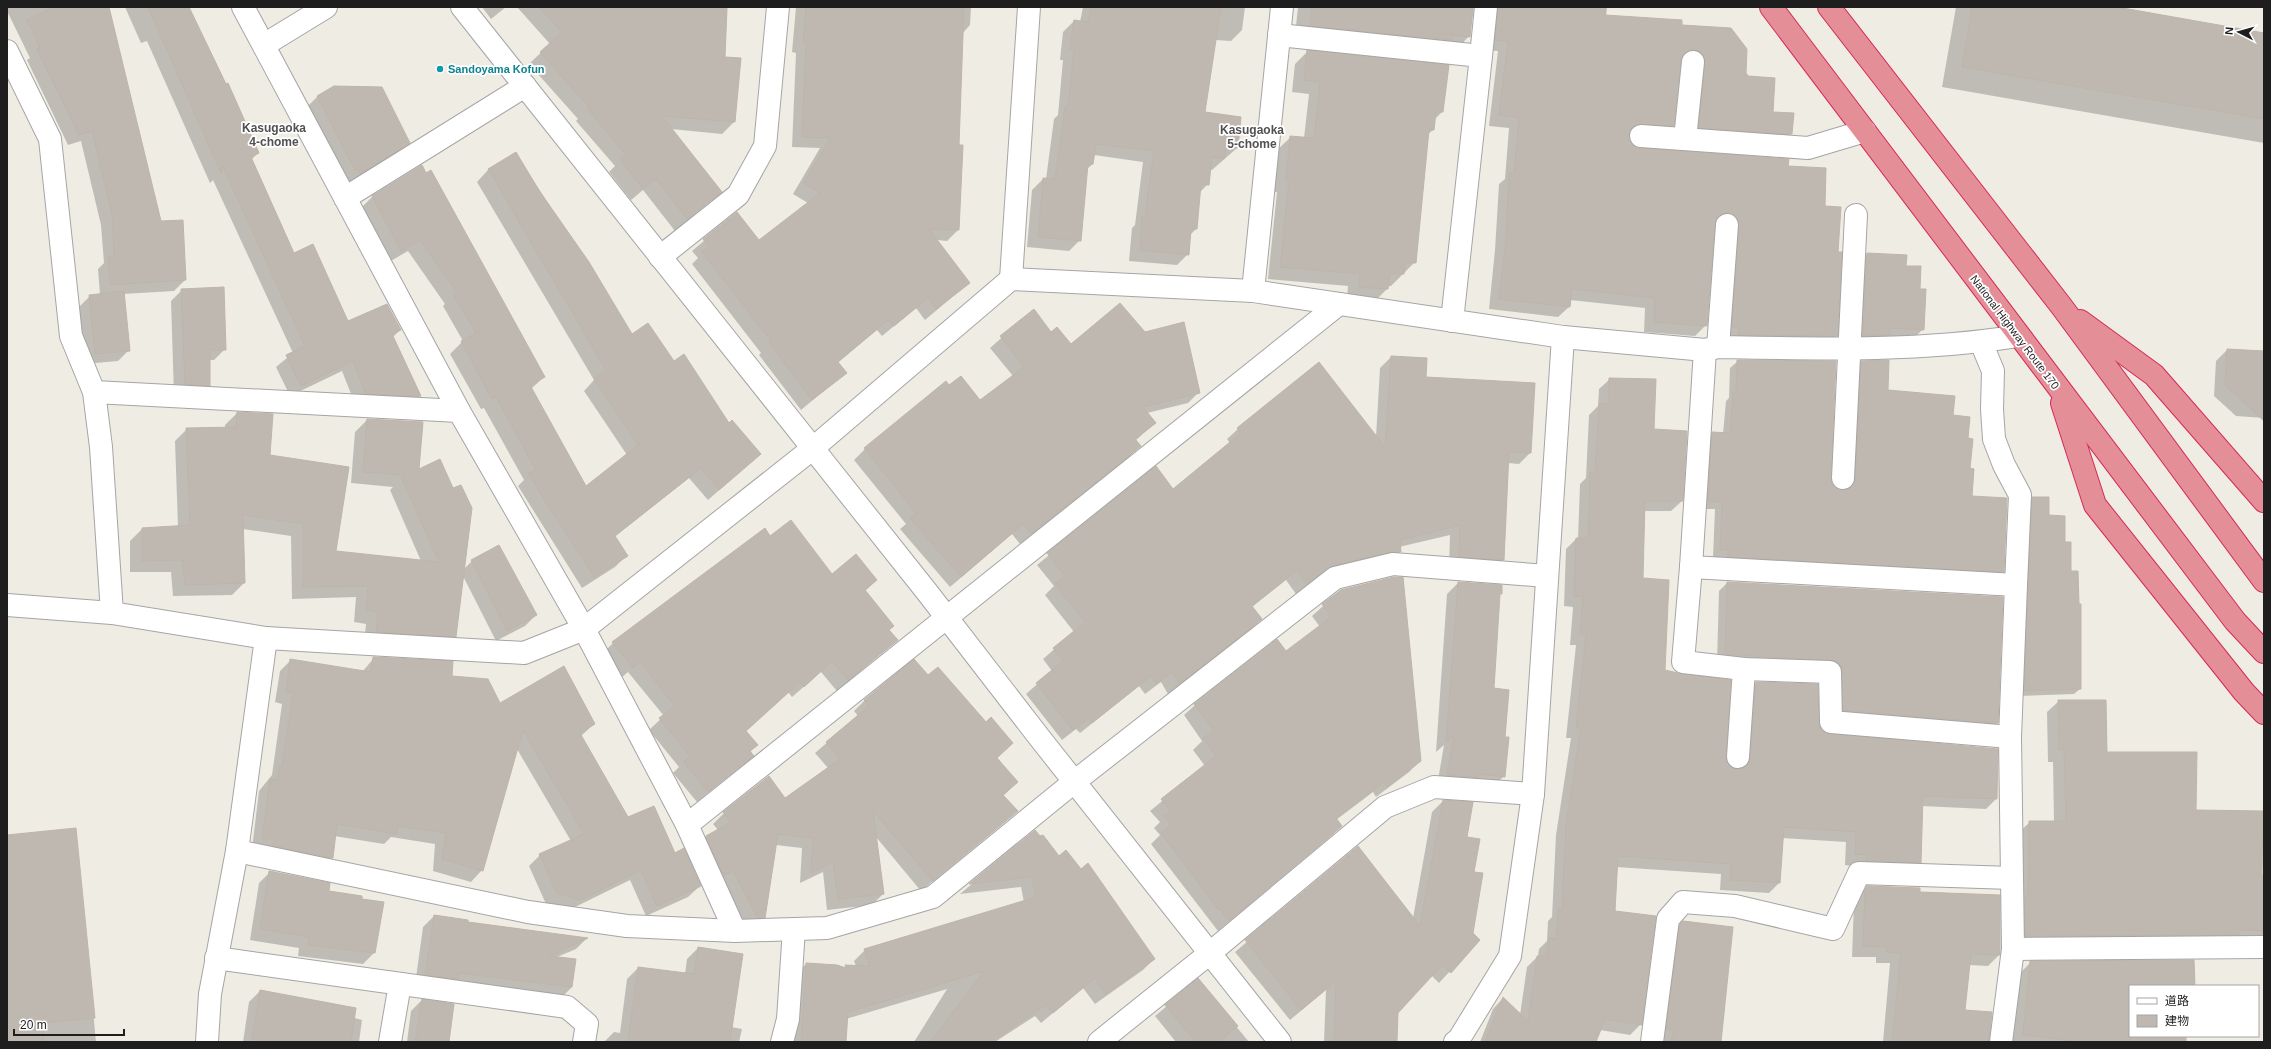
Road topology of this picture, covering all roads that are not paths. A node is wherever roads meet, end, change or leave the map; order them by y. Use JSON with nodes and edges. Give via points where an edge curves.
{"nodes":[{"id":1,"x":243,"y":7,"type":"edge"},
{"id":2,"x":326,"y":7,"type":"edge"},
{"id":3,"x":462,"y":7,"type":"edge"},
{"id":4,"x":778,"y":7,"type":"edge"},
{"id":5,"x":1029,"y":7,"type":"edge"},
{"id":6,"x":1282,"y":7,"type":"edge"},
{"id":7,"x":1486,"y":7,"type":"edge"},
{"id":8,"x":1771,"y":7,"type":"edge"},
{"id":9,"x":1829,"y":7,"type":"edge"},
{"id":10,"x":1279,"y":35,"type":"junction"},
{"id":11,"x":264,"y":45,"type":"junction"},
{"id":12,"x":7,"y":51,"type":"edge"},
{"id":13,"x":1481,"y":56,"type":"junction"},
{"id":14,"x":1693,"y":62,"type":"dead end"},
{"id":15,"x":525,"y":86,"type":"junction"},
{"id":16,"x":1864,"y":132,"type":"junction"},
{"id":17,"x":1641,"y":136,"type":"dead end"},
{"id":18,"x":1685,"y":139,"type":"junction"},
{"id":19,"x":345,"y":198,"type":"junction"},
{"id":20,"x":1856,"y":215,"type":"dead end"},
{"id":21,"x":1727,"y":225,"type":"dead end"},
{"id":22,"x":660,"y":257,"type":"junction"},
{"id":23,"x":1011,"y":279,"type":"junction"},
{"id":24,"x":1252,"y":291,"type":"junction"},
{"id":25,"x":1339,"y":304,"type":"junction"},
{"id":26,"x":2062,"y":307,"type":"junction"},
{"id":27,"x":1452,"y":321,"type":"junction"},
{"id":28,"x":2018,"y":336,"type":"junction"},
{"id":29,"x":1563,"y":337,"type":"junction"},
{"id":30,"x":1981,"y":342,"type":"junction"},
{"id":31,"x":1711,"y":348,"type":"junction"},
{"id":32,"x":1850,"y":350,"type":"junction"},
{"id":33,"x":2057,"y":388,"type":"junction"},
{"id":34,"x":94,"y":392,"type":"junction"},
{"id":35,"x":459,"y":411,"type":"junction"},
{"id":36,"x":812,"y":448,"type":"junction"},
{"id":37,"x":1843,"y":478,"type":"dead end"},
{"id":38,"x":2264,"y":501,"type":"edge"},
{"id":39,"x":1691,"y":567,"type":"junction"},
{"id":40,"x":1547,"y":576,"type":"junction"},
{"id":41,"x":2264,"y":581,"type":"edge"},
{"id":42,"x":2016,"y":585,"type":"junction"},
{"id":43,"x":7,"y":606,"type":"edge"},
{"id":44,"x":112,"y":613,"type":"junction"},
{"id":45,"x":946,"y":617,"type":"junction"},
{"id":46,"x":584,"y":629,"type":"junction"},
{"id":47,"x":266,"y":638,"type":"junction"},
{"id":48,"x":2264,"y":652,"type":"edge"},
{"id":49,"x":1744,"y":669,"type":"junction"},
{"id":50,"x":2264,"y":713,"type":"edge"},
{"id":51,"x":2010,"y":737,"type":"junction"},
{"id":52,"x":1738,"y":757,"type":"dead end"},
{"id":53,"x":1074,"y":782,"type":"junction"},
{"id":54,"x":1533,"y":794,"type":"junction"},
{"id":55,"x":687,"y":825,"type":"junction"},
{"id":56,"x":236,"y":851,"type":"junction"},
{"id":57,"x":2012,"y":878,"type":"junction"},
{"id":58,"x":794,"y":929,"type":"junction"},
{"id":59,"x":735,"y":931,"type":"junction"},
{"id":60,"x":2264,"y":947,"type":"edge"},
{"id":61,"x":2013,"y":949,"type":"junction"},
{"id":62,"x":1210,"y":954,"type":"junction"},
{"id":63,"x":216,"y":958,"type":"junction"},
{"id":64,"x":400,"y":984,"type":"junction"},
{"id":65,"x":207,"y":1042,"type":"edge"},
{"id":66,"x":390,"y":1042,"type":"edge"},
{"id":67,"x":584,"y":1042,"type":"edge"},
{"id":68,"x":782,"y":1042,"type":"edge"},
{"id":69,"x":1099,"y":1042,"type":"edge"},
{"id":70,"x":1280,"y":1042,"type":"edge"},
{"id":71,"x":1455,"y":1042,"type":"edge"},
{"id":72,"x":1652,"y":1042,"type":"edge"},
{"id":73,"x":2001,"y":1042,"type":"edge"}],
"edges":[{"from":1,"to":11,"type":"street"},
{"from":2,"to":11,"type":"street"},
{"from":3,"to":15,"type":"street"},
{"from":4,"to":22,"type":"street","via":[[765,146],[738,195]]},
{"from":5,"to":23,"type":"street"},
{"from":6,"to":10,"type":"street"},
{"from":7,"to":13,"type":"street"},
{"from":8,"to":16,"type":"highway","name":"National Highway Route 170"},
{"from":9,"to":26,"type":"highway"},
{"from":10,"to":13,"type":"street"},
{"from":10,"to":24,"type":"street"},
{"from":11,"to":19,"type":"street"},
{"from":12,"to":34,"type":"street","via":[[50,139],[71,336]]},
{"from":13,"to":27,"type":"street"},
{"from":14,"to":18,"type":"street"},
{"from":15,"to":19,"type":"street"},
{"from":15,"to":22,"type":"street"},
{"from":16,"to":18,"type":"street","via":[[1808,148]]},
{"from":16,"to":28,"type":"highway","name":"National Highway Route 170"},
{"from":17,"to":18,"type":"street"},
{"from":19,"to":35,"type":"street"},
{"from":20,"to":32,"type":"street"},
{"from":21,"to":31,"type":"street"},
{"from":22,"to":36,"type":"street"},
{"from":23,"to":24,"type":"street"},
{"from":23,"to":36,"type":"street"},
{"from":24,"to":25,"type":"street"},
{"from":25,"to":27,"type":"street"},
{"from":25,"to":45,"type":"street"},
{"from":26,"to":38,"type":"highway","via":[[2154,375]]},
{"from":26,"to":41,"type":"highway"},
{"from":27,"to":29,"type":"street"},
{"from":28,"to":30,"type":"street"},
{"from":28,"to":33,"type":"highway","name":"National Highway Route 170"},
{"from":29,"to":31,"type":"street"},
{"from":29,"to":40,"type":"street"},
{"from":30,"to":32,"type":"street"},
{"from":30,"to":42,"type":"street","via":[[1993,372],[1994,439],[2020,495]]},
{"from":31,"to":32,"type":"street"},
{"from":31,"to":39,"type":"street"},
{"from":32,"to":37,"type":"street"},
{"from":33,"to":48,"type":"highway","name":"National Highway Route 170","via":[[2235,621]]},
{"from":33,"to":50,"type":"highway","via":[[2095,504],[2244,692]]},
{"from":34,"to":35,"type":"street"},
{"from":34,"to":44,"type":"street","via":[[101,447]]},
{"from":35,"to":46,"type":"street"},
{"from":36,"to":45,"type":"street"},
{"from":36,"to":46,"type":"street"},
{"from":39,"to":42,"type":"street"},
{"from":39,"to":49,"type":"street","via":[[1683,662]]},
{"from":40,"to":53,"type":"street","via":[[1393,564],[1335,578]]},
{"from":40,"to":54,"type":"street"},
{"from":42,"to":51,"type":"street"},
{"from":43,"to":44,"type":"street"},
{"from":44,"to":47,"type":"street"},
{"from":45,"to":53,"type":"street"},
{"from":45,"to":55,"type":"street"},
{"from":46,"to":47,"type":"street","via":[[524,653]]},
{"from":46,"to":55,"type":"street"},
{"from":47,"to":56,"type":"street"},
{"from":49,"to":51,"type":"street","via":[[1830,672],[1831,722]]},
{"from":49,"to":52,"type":"street"},
{"from":51,"to":57,"type":"street"},
{"from":53,"to":58,"type":"street","via":[[933,897],[827,928]]},
{"from":53,"to":62,"type":"street"},
{"from":54,"to":62,"type":"street","via":[[1434,788],[1385,807]]},
{"from":54,"to":71,"type":"street","via":[[1510,956]]},
{"from":55,"to":59,"type":"street"},
{"from":56,"to":59,"type":"street","via":[[528,912],[627,926]]},
{"from":56,"to":63,"type":"street"},
{"from":57,"to":61,"type":"street"},
{"from":57,"to":72,"type":"street","via":[[1859,872],[1833,928],[1736,906],[1683,902],[1668,919]]},
{"from":58,"to":59,"type":"street"},
{"from":58,"to":68,"type":"street","via":[[788,1019]]},
{"from":60,"to":61,"type":"street"},
{"from":61,"to":73,"type":"street"},
{"from":62,"to":69,"type":"street"},
{"from":62,"to":70,"type":"street"},
{"from":63,"to":64,"type":"street"},
{"from":63,"to":65,"type":"street","via":[[210,994]]},
{"from":64,"to":66,"type":"street"},
{"from":64,"to":67,"type":"street","via":[[567,1007],[587,1024]]}]}
